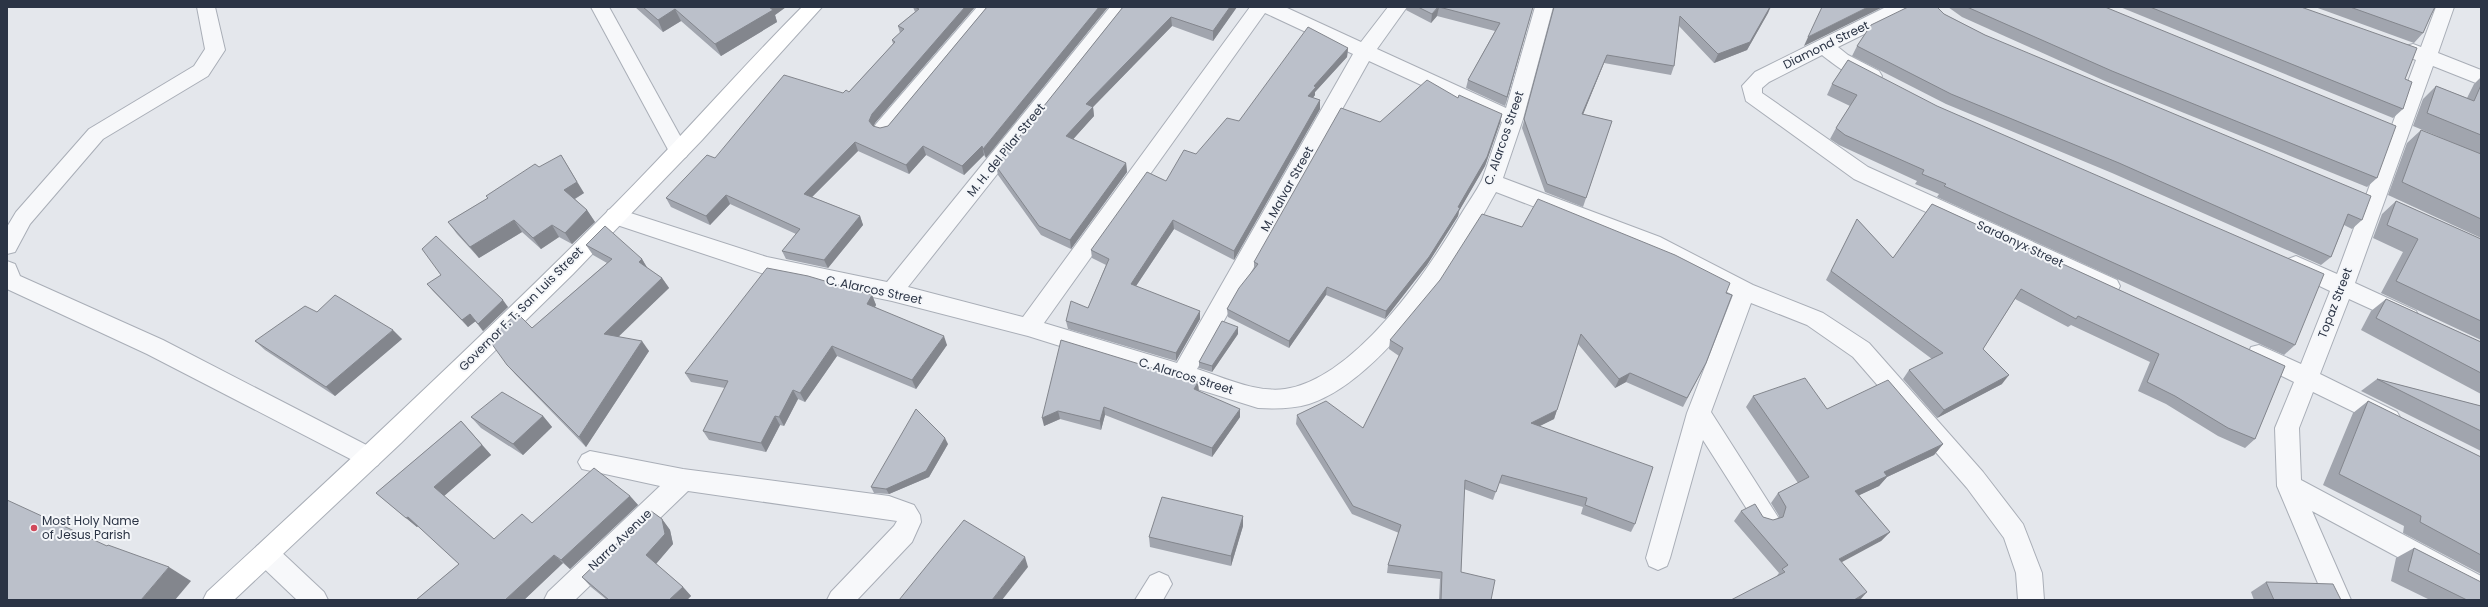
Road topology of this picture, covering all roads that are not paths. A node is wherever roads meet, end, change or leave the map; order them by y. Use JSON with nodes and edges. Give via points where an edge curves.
{"nodes":[{"id":1,"x":206,"y":7,"type":"edge"},
{"id":2,"x":600,"y":7,"type":"edge"},
{"id":3,"x":813,"y":7,"type":"edge"},
{"id":4,"x":988,"y":7,"type":"edge"},
{"id":5,"x":1120,"y":7,"type":"edge"},
{"id":6,"x":1260,"y":7,"type":"edge"},
{"id":7,"x":1268,"y":7,"type":"edge"},
{"id":8,"x":1398,"y":7,"type":"edge"},
{"id":9,"x":1544,"y":7,"type":"edge"},
{"id":10,"x":1902,"y":7,"type":"edge"},
{"id":11,"x":2445,"y":7,"type":"edge"},
{"id":12,"x":2393,"y":44,"type":"edge"},
{"id":13,"x":1824,"y":46,"type":"junction"},
{"id":14,"x":1364,"y":52,"type":"junction"},
{"id":15,"x":2427,"y":56,"type":"junction"},
{"id":16,"x":2481,"y":78,"type":"edge"},
{"id":17,"x":1890,"y":85,"type":"edge"},
{"id":18,"x":1752,"y":86,"type":"joint"},
{"id":19,"x":1513,"y":119,"type":"junction"},
{"id":20,"x":883,"y":129,"type":"edge"},
{"id":21,"x":679,"y":152,"type":"junction"},
{"id":22,"x":1491,"y":182,"type":"junction"},
{"id":23,"x":615,"y":216,"type":"junction"},
{"id":24,"x":7,"y":246,"type":"edge"},
{"id":25,"x":2278,"y":257,"type":"edge"},
{"id":26,"x":7,"y":270,"type":"edge"},
{"id":27,"x":2343,"y":286,"type":"junction"},
{"id":28,"x":1745,"y":291,"type":"junction"},
{"id":29,"x":892,"y":292,"type":"junction"},
{"id":30,"x":2127,"y":294,"type":"edge"},
{"id":31,"x":2426,"y":326,"type":"edge"},
{"id":32,"x":1028,"y":327,"type":"junction"},
{"id":33,"x":2242,"y":347,"type":"edge"},
{"id":34,"x":1182,"y":375,"type":"junction"},
{"id":35,"x":2307,"y":377,"type":"junction"},
{"id":36,"x":1699,"y":413,"type":"junction"},
{"id":37,"x":2411,"y":430,"type":"edge"},
{"id":38,"x":370,"y":458,"type":"junction"},
{"id":39,"x":590,"y":462,"type":"dead end"},
{"id":40,"x":683,"y":480,"type":"junction"},
{"id":41,"x":2289,"y":486,"type":"junction"},
{"id":42,"x":1766,"y":517,"type":"edge"},
{"id":43,"x":266,"y":554,"type":"junction"},
{"id":44,"x":1658,"y":558,"type":"dead end"},
{"id":45,"x":2481,"y":589,"type":"edge"},
{"id":46,"x":216,"y":600,"type":"edge"},
{"id":47,"x":315,"y":600,"type":"edge"},
{"id":48,"x":557,"y":600,"type":"edge"},
{"id":49,"x":840,"y":600,"type":"edge"},
{"id":50,"x":2031,"y":600,"type":"edge"},
{"id":51,"x":2338,"y":600,"type":"edge"}],
"edges":[{"from":1,"to":24,"type":"street","via":[[216,50],[201,71],[96,134],[23,218]]},
{"from":2,"to":21,"type":"street"},
{"from":3,"to":21,"type":"street","name":"Governor F. T. San Luis Street"},
{"from":4,"to":20,"type":"street"},
{"from":5,"to":29,"type":"street","name":"M. H. del Pilar Street"},
{"from":6,"to":32,"type":"street"},
{"from":7,"to":14,"type":"street"},
{"from":8,"to":14,"type":"street","name":"M. Malvar Street"},
{"from":9,"to":19,"type":"street","name":"C. Alarcos Street"},
{"from":10,"to":13,"type":"street","name":"Diamond Street"},
{"from":11,"to":15,"type":"street","name":"Topaz Street"},
{"from":12,"to":15,"type":"street"},
{"from":13,"to":17,"type":"street","via":[[1842,60]]},
{"from":13,"to":18,"type":"street","name":"Diamond Street","via":[[1762,76]]},
{"from":14,"to":19,"type":"street"},
{"from":14,"to":34,"type":"street","name":"M. Malvar Street"},
{"from":15,"to":16,"type":"street"},
{"from":15,"to":27,"type":"street","name":"Topaz Street"},
{"from":18,"to":30,"type":"street","name":"Sardonyx Street","via":[[1753,96],[1861,173]]},
{"from":19,"to":22,"type":"street","name":"C. Alarcos Street"},
{"from":21,"to":23,"type":"street","name":"Governor F. T. San Luis Street"},
{"from":22,"to":28,"type":"street","via":[[1652,243]]},
{"from":22,"to":34,"type":"street","name":"C. Alarcos Street","via":[[1443,264],[1398,321],[1350,370],[1331,383],[1308,394],[1258,398]]},
{"from":23,"to":29,"type":"street","name":"C. Alarcos Street","via":[[768,266]]},
{"from":23,"to":38,"type":"street","name":"Governor F. T. San Luis Street"},
{"from":25,"to":27,"type":"street"},
{"from":26,"to":38,"type":"street","via":[[12,282],[155,346]]},
{"from":27,"to":31,"type":"street"},
{"from":27,"to":35,"type":"street","name":"Topaz Street"},
{"from":28,"to":36,"type":"street"},
{"from":28,"to":50,"type":"street","via":[[1815,319],[1861,350],[1975,480],[2014,532],[2029,573]]},
{"from":29,"to":32,"type":"street","name":"C. Alarcos Street"},
{"from":32,"to":34,"type":"street","name":"C. Alarcos Street"},
{"from":33,"to":35,"type":"street"},
{"from":35,"to":37,"type":"street"},
{"from":35,"to":41,"type":"street","name":"Topaz Street","via":[[2286,428]]},
{"from":36,"to":42,"type":"street"},
{"from":36,"to":44,"type":"street"},
{"from":38,"to":43,"type":"street","name":"Governor F. T. San Luis Street"},
{"from":39,"to":40,"type":"street"},
{"from":40,"to":48,"type":"street","name":"Narra Avenue"},
{"from":40,"to":49,"type":"street","via":[[905,511],[910,522],[903,534]]},
{"from":41,"to":45,"type":"street"},
{"from":41,"to":51,"type":"street","name":"Topaz Street"},
{"from":43,"to":46,"type":"street","name":"Governor F. T. San Luis Street"},
{"from":43,"to":47,"type":"street"}]}
